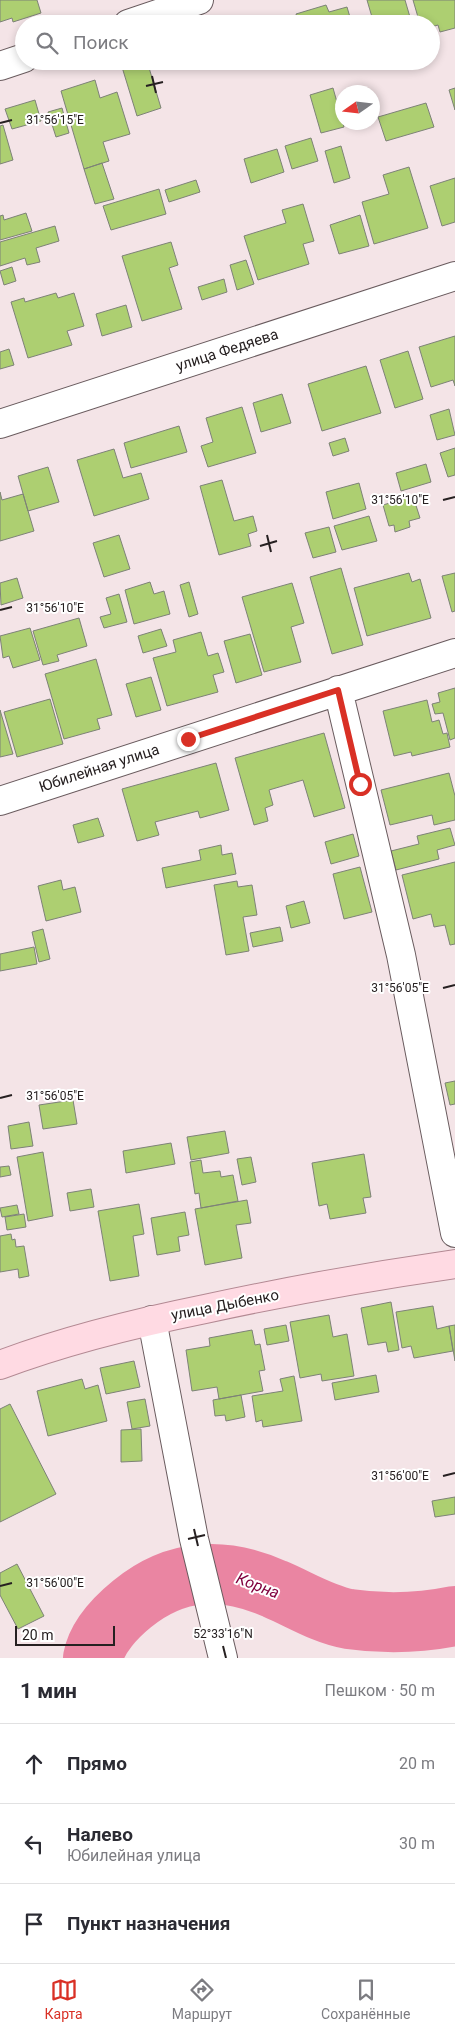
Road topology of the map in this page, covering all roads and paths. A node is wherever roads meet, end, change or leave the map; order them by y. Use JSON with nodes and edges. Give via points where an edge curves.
{"nodes":[{"id":1,"x":199,"y":0,"type":"edge"},
{"id":2,"x":155,"y":15,"type":"edge"},
{"id":3,"x":15,"y":61,"type":"edge"},
{"id":4,"x":0,"y":66,"type":"edge"},
{"id":5,"x":455,"y":276,"type":"edge"},
{"id":6,"x":0,"y":424,"type":"edge"},
{"id":7,"x":455,"y":652,"type":"edge"},
{"id":8,"x":338,"y":690,"type":"junction"},
{"id":9,"x":0,"y":801,"type":"edge"},
{"id":10,"x":455,"y":1233,"type":"edge"},
{"id":11,"x":455,"y":1264,"type":"edge"},
{"id":12,"x":152,"y":1320,"type":"junction"},
{"id":13,"x":0,"y":1365,"type":"edge"},
{"id":14,"x":224,"y":1658,"type":"edge"}],
"edges":[{"from":1,"to":2,"type":"street"},
{"from":3,"to":4,"type":"street"},
{"from":5,"to":6,"type":"street","name":"улица Федяева"},
{"from":7,"to":8,"type":"street","name":"Юбилейная улица"},
{"from":8,"to":9,"type":"street","name":"Юбилейная улица"},
{"from":8,"to":10,"type":"street","via":[[401,955]]},
{"from":11,"to":12,"type":"main road","name":"улица Дыбенко","via":[[241,1301]]},
{"from":12,"to":13,"type":"main road","name":"улица Дыбенко"},
{"from":12,"to":14,"type":"street","via":[[194,1539]]}]}
